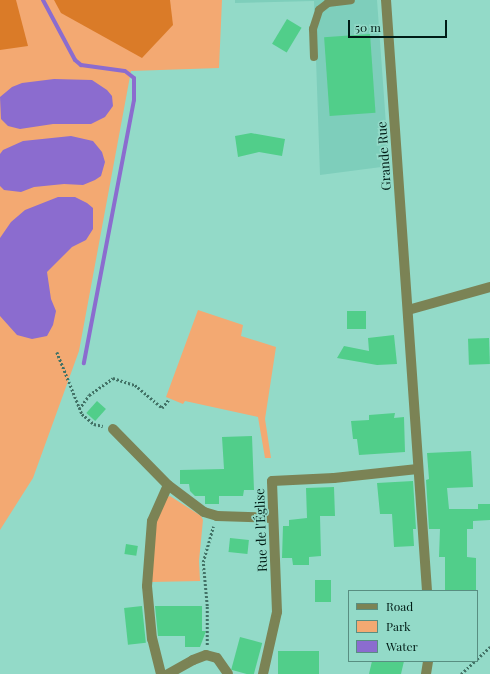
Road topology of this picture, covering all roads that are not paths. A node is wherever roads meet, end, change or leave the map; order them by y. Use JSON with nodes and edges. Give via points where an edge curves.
{"nodes":[{"id":1,"x":351,"y":0,"type":"edge"},
{"id":2,"x":386,"y":0,"type":"edge"},
{"id":3,"x":314,"y":57,"type":"dead end"},
{"id":4,"x":490,"y":286,"type":"edge"},
{"id":5,"x":408,"y":310,"type":"junction"},
{"id":6,"x":113,"y":429,"type":"road end"},
{"id":7,"x":418,"y":470,"type":"junction"},
{"id":8,"x":168,"y":485,"type":"junction"},
{"id":9,"x":273,"y":518,"type":"junction"},
{"id":10,"x":427,"y":590,"type":"edge"},
{"id":11,"x":428,"y":662,"type":"edge"},
{"id":12,"x":161,"y":674,"type":"edge"},
{"id":13,"x":168,"y":674,"type":"edge"},
{"id":14,"x":228,"y":674,"type":"edge"},
{"id":15,"x":262,"y":674,"type":"edge"},
{"id":16,"x":426,"y":674,"type":"edge"}],
"edges":[{"from":1,"to":3,"type":"lane","via":[[328,3],[319,10],[313,29]]},
{"from":2,"to":5,"type":"street","name":"Grande Rue"},
{"from":4,"to":5,"type":"street"},
{"from":5,"to":7,"type":"street","name":"Grande Rue"},
{"from":6,"to":8,"type":"street"},
{"from":7,"to":9,"type":"street","name":"Rue de l'Église","via":[[272,481]]},
{"from":7,"to":10,"type":"street","name":"Grande Rue"},
{"from":8,"to":9,"type":"street","via":[[204,512],[217,516]]},
{"from":8,"to":12,"type":"street","via":[[152,521],[147,586],[152,639]]},
{"from":9,"to":15,"type":"street","name":"Rue de l'Église","via":[[277,612]]},
{"from":11,"to":16,"type":"street"},
{"from":13,"to":14,"type":"street","via":[[206,655],[217,658]]}]}
